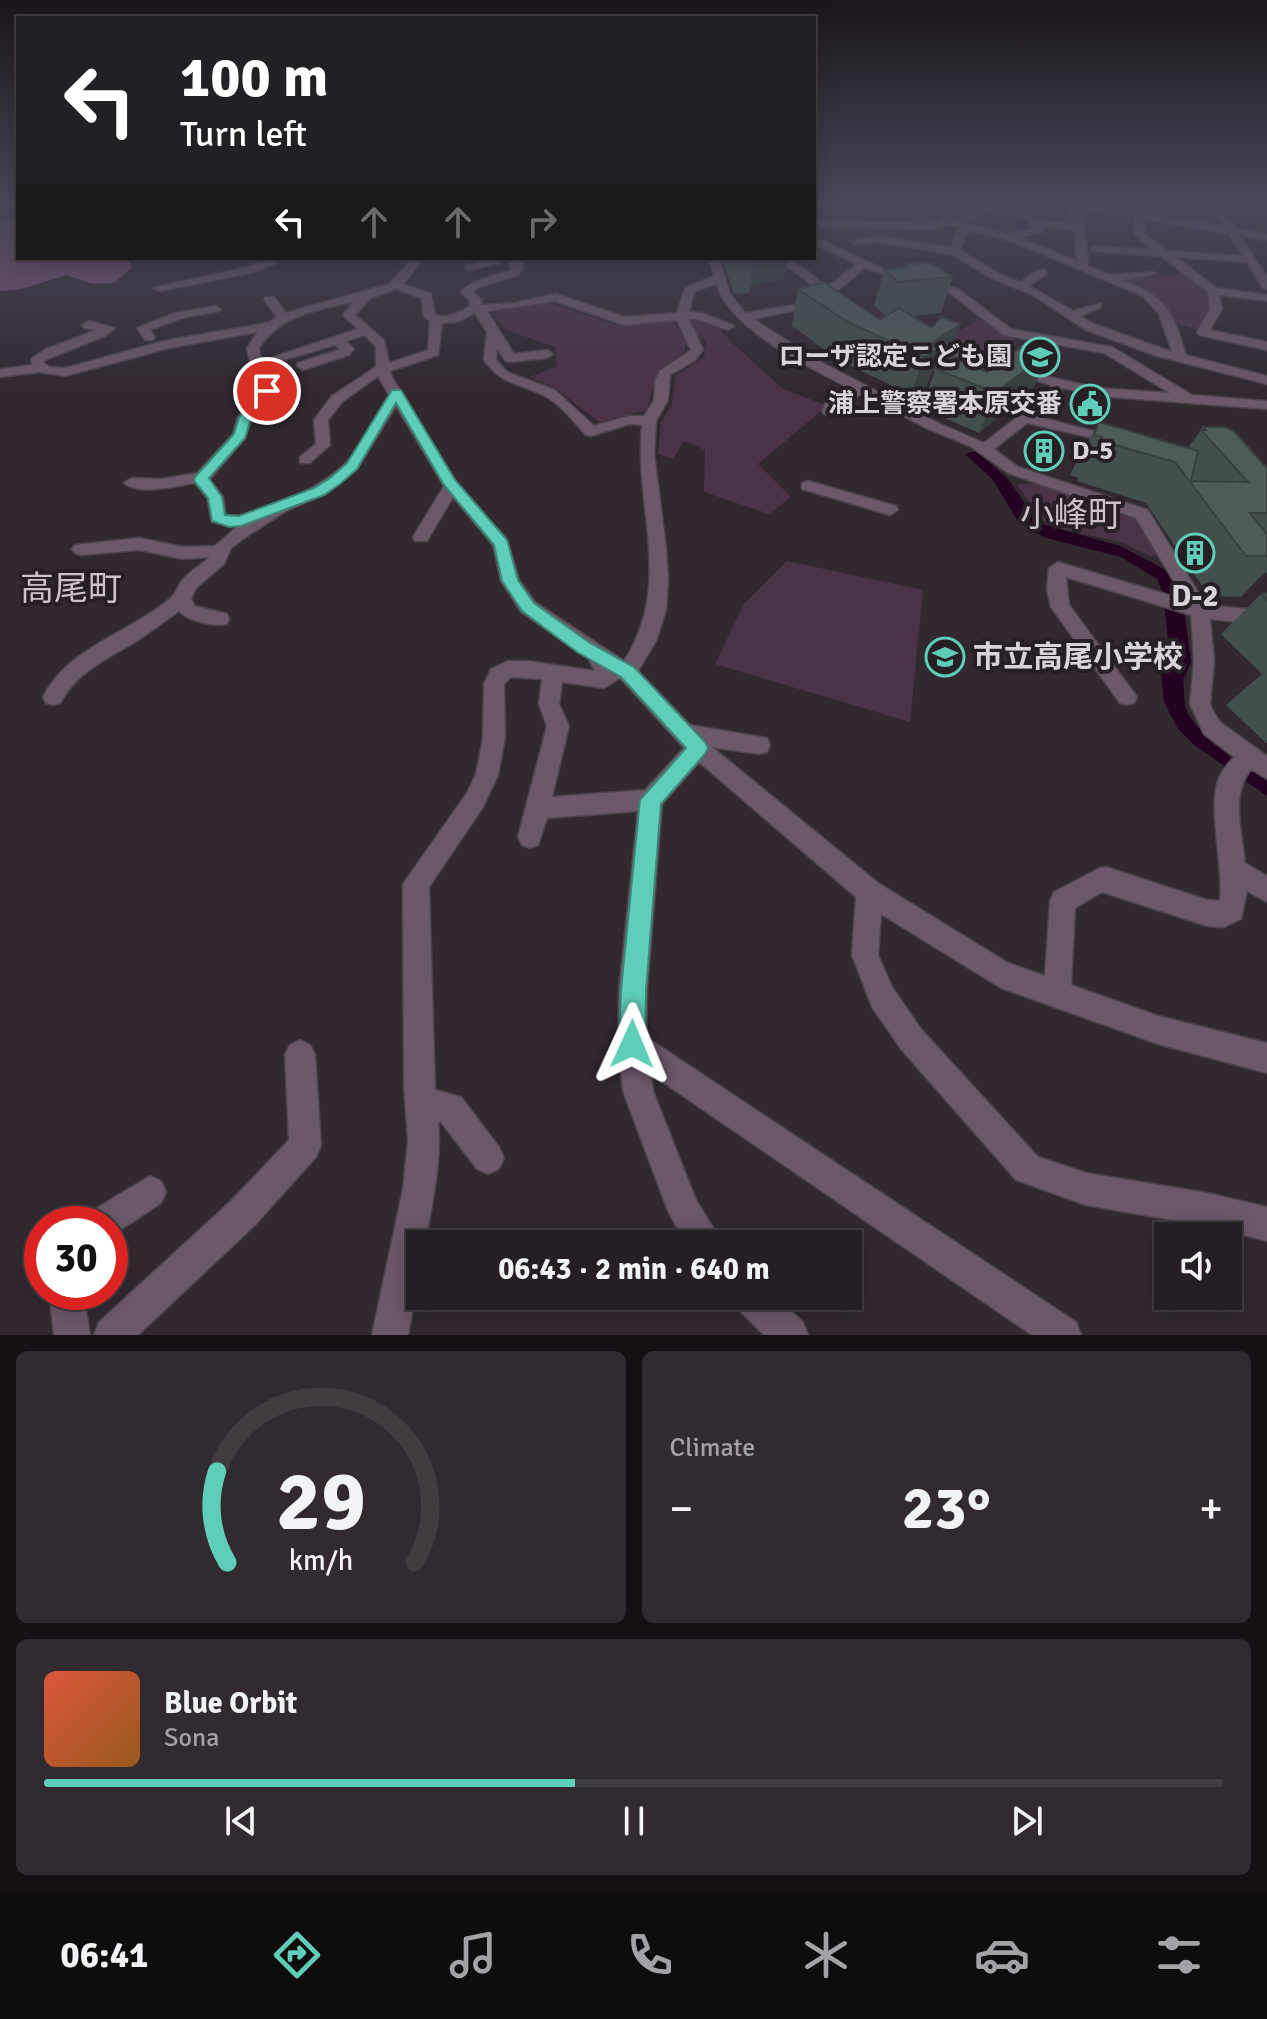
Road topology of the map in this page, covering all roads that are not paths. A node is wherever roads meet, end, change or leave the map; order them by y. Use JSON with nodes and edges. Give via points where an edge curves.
{"nodes":[{"id":1,"x":261,"y":266,"type":"edge"},
{"id":2,"x":411,"y":266,"type":"edge"},
{"id":3,"x":518,"y":266,"type":"edge"},
{"id":4,"x":716,"y":266,"type":"edge"},
{"id":5,"x":792,"y":266,"type":"edge"},
{"id":6,"x":861,"y":266,"type":"edge"},
{"id":7,"x":871,"y":266,"type":"edge"},
{"id":8,"x":979,"y":266,"type":"edge"},
{"id":9,"x":1086,"y":266,"type":"edge"},
{"id":10,"x":1183,"y":266,"type":"edge"},
{"id":11,"x":1253,"y":266,"type":"edge"},
{"id":12,"x":1190,"y":271,"type":"junction"},
{"id":13,"x":1042,"y":272,"type":"dead end"},
{"id":14,"x":1168,"y":273,"type":"dead end"},
{"id":15,"x":1150,"y":274,"type":"dead end"},
{"id":16,"x":1113,"y":277,"type":"junction"},
{"id":17,"x":718,"y":278,"type":"junction"},
{"id":18,"x":394,"y":285,"type":"junction"},
{"id":19,"x":1021,"y":286,"type":"junction"},
{"id":20,"x":1267,"y":286,"type":"edge"},
{"id":21,"x":159,"y":288,"type":"dead end"},
{"id":22,"x":1213,"y":291,"type":"junction"},
{"id":23,"x":368,"y":294,"type":"junction"},
{"id":24,"x":1267,"y":298,"type":"edge"},
{"id":25,"x":270,"y":299,"type":"dead end"},
{"id":26,"x":833,"y":302,"type":"junction"},
{"id":27,"x":1097,"y":305,"type":"dead end"},
{"id":28,"x":215,"y":309,"type":"dead end"},
{"id":29,"x":474,"y":309,"type":"junction"},
{"id":30,"x":982,"y":314,"type":"junction"},
{"id":31,"x":683,"y":315,"type":"junction"},
{"id":32,"x":1072,"y":315,"type":"junction"},
{"id":33,"x":285,"y":320,"type":"junction"},
{"id":34,"x":436,"y":320,"type":"junction"},
{"id":35,"x":735,"y":322,"type":"junction"},
{"id":36,"x":963,"y":324,"type":"edge"},
{"id":37,"x":88,"y":325,"type":"dead end"},
{"id":38,"x":260,"y":327,"type":"junction"},
{"id":39,"x":367,"y":330,"type":"junction"},
{"id":40,"x":493,"y":332,"type":"junction"},
{"id":41,"x":149,"y":337,"type":"junction"},
{"id":42,"x":928,"y":340,"type":"edge"},
{"id":43,"x":1135,"y":343,"type":"junction"},
{"id":44,"x":1267,"y":346,"type":"edge"},
{"id":45,"x":242,"y":350,"type":"dead end"},
{"id":46,"x":1108,"y":350,"type":"junction"},
{"id":47,"x":547,"y":354,"type":"dead end"},
{"id":48,"x":1180,"y":358,"type":"junction"},
{"id":49,"x":102,"y":363,"type":"junction"},
{"id":50,"x":280,"y":363,"type":"dead end"},
{"id":51,"x":42,"y":368,"type":"junction"},
{"id":52,"x":381,"y":369,"type":"junction"},
{"id":53,"x":0,"y":373,"type":"edge"},
{"id":54,"x":1267,"y":380,"type":"edge"},
{"id":55,"x":1058,"y":384,"type":"junction"},
{"id":56,"x":858,"y":391,"type":"junction"},
{"id":57,"x":397,"y":393,"type":"junction"},
{"id":58,"x":1191,"y":400,"type":"junction"},
{"id":59,"x":1267,"y":405,"type":"edge"},
{"id":60,"x":829,"y":411,"type":"dead end"},
{"id":61,"x":1026,"y":417,"type":"junction"},
{"id":62,"x":649,"y":421,"type":"junction"},
{"id":63,"x":1130,"y":445,"type":"edge"},
{"id":64,"x":985,"y":449,"type":"junction"},
{"id":65,"x":305,"y":460,"type":"dead end"},
{"id":66,"x":352,"y":466,"type":"junction"},
{"id":67,"x":202,"y":477,"type":"junction"},
{"id":68,"x":363,"y":482,"type":"dead end"},
{"id":69,"x":132,"y":483,"type":"dead end"},
{"id":70,"x":452,"y":486,"type":"junction"},
{"id":71,"x":808,"y":486,"type":"dead end"},
{"id":72,"x":280,"y":507,"type":"junction"},
{"id":73,"x":890,"y":510,"type":"dead end"},
{"id":74,"x":421,"y":537,"type":"dead end"},
{"id":75,"x":81,"y":549,"type":"dead end"},
{"id":76,"x":222,"y":551,"type":"junction"},
{"id":77,"x":181,"y":600,"type":"junction"},
{"id":78,"x":1193,"y":608,"type":"junction"},
{"id":79,"x":1267,"y":618,"type":"edge"},
{"id":80,"x":220,"y":619,"type":"dead end"},
{"id":81,"x":595,"y":654,"type":"junction"},
{"id":82,"x":627,"y":672,"type":"junction"},
{"id":83,"x":553,"y":673,"type":"junction"},
{"id":84,"x":53,"y":697,"type":"dead end"},
{"id":85,"x":1127,"y":697,"type":"dead end"},
{"id":86,"x":691,"y":740,"type":"junction"},
{"id":87,"x":759,"y":745,"type":"dead end"},
{"id":88,"x":1246,"y":758,"type":"junction"},
{"id":89,"x":1267,"y":769,"type":"edge"},
{"id":90,"x":651,"y":800,"type":"junction"},
{"id":91,"x":540,"y":808,"type":"junction"},
{"id":92,"x":530,"y":837,"type":"dead end"},
{"id":93,"x":1235,"y":870,"type":"junction"},
{"id":94,"x":1267,"y":890,"type":"edge"},
{"id":95,"x":869,"y":892,"type":"junction"},
{"id":96,"x":1057,"y":994,"type":"junction"},
{"id":97,"x":632,"y":1044,"type":"junction"},
{"id":98,"x":300,"y":1055,"type":"dead end"},
{"id":99,"x":1267,"y":1058,"type":"edge"},
{"id":100,"x":422,"y":1103,"type":"junction"},
{"id":101,"x":488,"y":1158,"type":"dead end"},
{"id":102,"x":150,"y":1192,"type":"dead end"},
{"id":103,"x":128,"y":1207,"type":"edge"},
{"id":104,"x":1267,"y":1224,"type":"edge"},
{"id":105,"x":697,"y":1230,"type":"edge"},
{"id":106,"x":69,"y":1310,"type":"edge"},
{"id":107,"x":764,"y":1310,"type":"edge"},
{"id":108,"x":72,"y":1335,"type":"edge"},
{"id":109,"x":112,"y":1335,"type":"edge"},
{"id":110,"x":390,"y":1335,"type":"edge"},
{"id":111,"x":790,"y":1335,"type":"edge"},
{"id":112,"x":1063,"y":1335,"type":"edge"}],
"edges":[{"from":1,"to":21,"type":"street"},
{"from":2,"to":18,"type":"street"},
{"from":3,"to":29,"type":"street","via":[[514,273],[470,289]]},
{"from":4,"to":17,"type":"street"},
{"from":5,"to":26,"type":"street"},
{"from":6,"to":26,"type":"street"},
{"from":7,"to":30,"type":"street","via":[[954,291]]},
{"from":8,"to":19,"type":"street"},
{"from":9,"to":16,"type":"street"},
{"from":10,"to":12,"type":"street"},
{"from":11,"to":20,"type":"street"},
{"from":12,"to":14,"type":"street"},
{"from":12,"to":22,"type":"street"},
{"from":13,"to":19,"type":"street"},
{"from":15,"to":16,"type":"street"},
{"from":16,"to":48,"type":"street","via":[[1159,304]]},
{"from":17,"to":31,"type":"street","via":[[689,290]]},
{"from":17,"to":35,"type":"street"},
{"from":18,"to":23,"type":"street"},
{"from":18,"to":34,"type":"street","via":[[427,296],[429,315]]},
{"from":19,"to":32,"type":"street"},
{"from":22,"to":24,"type":"street"},
{"from":22,"to":44,"type":"street","via":[[1216,309],[1203,332]]},
{"from":23,"to":33,"type":"street","via":[[316,305]]},
{"from":23,"to":39,"type":"street","via":[[349,315]]},
{"from":25,"to":33,"type":"street"},
{"from":26,"to":35,"type":"street"},
{"from":27,"to":32,"type":"street"},
{"from":28,"to":41,"type":"street","via":[[143,328]]},
{"from":29,"to":31,"type":"street","via":[[556,297],[624,321]]},
{"from":29,"to":34,"type":"street","via":[[454,319]]},
{"from":29,"to":40,"type":"street","via":[[481,311]]},
{"from":30,"to":36,"type":"street"},
{"from":30,"to":46,"type":"street","via":[[1008,332]]},
{"from":31,"to":35,"type":"street"},
{"from":31,"to":62,"type":"street","via":[[697,350],[663,375],[661,401]]},
{"from":32,"to":43,"type":"street"},
{"from":33,"to":38,"type":"street"},
{"from":34,"to":52,"type":"street","via":[[434,352]]},
{"from":35,"to":56,"type":"street"},
{"from":37,"to":51,"type":"street","via":[[109,328],[42,356],[36,362]]},
{"from":38,"to":41,"type":"street","via":[[246,317]]},
{"from":38,"to":45,"type":"street"},
{"from":38,"to":49,"type":"street"},
{"from":38,"to":67,"type":"street","via":[[253,348],[267,378],[267,391],[245,417],[240,435]]},
{"from":39,"to":50,"type":"street","via":[[336,339],[348,349],[345,352]]},
{"from":39,"to":52,"type":"street","via":[[382,347]]},
{"from":40,"to":47,"type":"street","via":[[510,358]]},
{"from":40,"to":62,"type":"street","via":[[490,360],[502,375],[550,393],[591,432],[629,420]]},
{"from":41,"to":49,"type":"street","via":[[94,354]]},
{"from":42,"to":55,"type":"street"},
{"from":43,"to":46,"type":"street"},
{"from":43,"to":48,"type":"street"},
{"from":46,"to":58,"type":"street"},
{"from":48,"to":54,"type":"street"},
{"from":49,"to":51,"type":"street","via":[[65,372]]},
{"from":51,"to":53,"type":"street"},
{"from":52,"to":57,"type":"street"},
{"from":52,"to":65,"type":"street","via":[[337,399],[321,420],[323,445]]},
{"from":55,"to":58,"type":"street"},
{"from":55,"to":61,"type":"street","via":[[1054,395]]},
{"from":56,"to":60,"type":"street"},
{"from":56,"to":64,"type":"street"},
{"from":57,"to":66,"type":"street"},
{"from":57,"to":70,"type":"street"},
{"from":58,"to":59,"type":"street"},
{"from":61,"to":63,"type":"street"},
{"from":61,"to":64,"type":"street"},
{"from":62,"to":82,"type":"street","via":[[659,584],[652,628]]},
{"from":64,"to":78,"type":"street","via":[[1013,470],[1142,514],[1173,561]]},
{"from":66,"to":68,"type":"street"},
{"from":66,"to":72,"type":"street","via":[[319,491]]},
{"from":67,"to":69,"type":"street"},
{"from":67,"to":72,"type":"street","via":[[223,520],[241,521]]},
{"from":70,"to":74,"type":"street"},
{"from":70,"to":81,"type":"street","via":[[501,544],[510,581],[528,607]]},
{"from":71,"to":73,"type":"street"},
{"from":72,"to":76,"type":"street"},
{"from":75,"to":76,"type":"street","via":[[139,544],[183,553]]},
{"from":76,"to":77,"type":"street","via":[[189,584]]},
{"from":77,"to":80,"type":"street","via":[[189,611]]},
{"from":77,"to":84,"type":"street","via":[[87,660]]},
{"from":78,"to":79,"type":"street"},
{"from":78,"to":85,"type":"street","via":[[1058,568],[1060,607]]},
{"from":78,"to":88,"type":"street","via":[[1204,660],[1200,704],[1212,728]]},
{"from":81,"to":82,"type":"street"},
{"from":81,"to":83,"type":"street","via":[[609,677],[604,680]]},
{"from":82,"to":86,"type":"street"},
{"from":83,"to":91,"type":"street","via":[[549,704],[558,726]]},
{"from":83,"to":100,"type":"street","via":[[508,669],[498,675],[487,775],[416,884]]},
{"from":86,"to":87,"type":"street"},
{"from":86,"to":90,"type":"street"},
{"from":86,"to":95,"type":"street"},
{"from":88,"to":89,"type":"street"},
{"from":88,"to":93,"type":"street","via":[[1229,780]]},
{"from":90,"to":91,"type":"street"},
{"from":90,"to":97,"type":"street"},
{"from":91,"to":92,"type":"street"},
{"from":93,"to":94,"type":"street"},
{"from":93,"to":96,"type":"street","via":[[1232,910],[1224,914],[1106,879],[1063,901]]},
{"from":95,"to":96,"type":"street","via":[[1001,974]]},
{"from":95,"to":104,"type":"street","via":[[865,955],[882,997],[911,1039],[1027,1169],[1132,1200],[1237,1214]]},
{"from":96,"to":99,"type":"street","via":[[1158,1030]]},
{"from":97,"to":105,"type":"street","via":[[638,1091],[684,1211]]},
{"from":97,"to":112,"type":"street"},
{"from":98,"to":109,"type":"street","via":[[305,1146],[243,1213]]},
{"from":100,"to":101,"type":"street","via":[[450,1108]]},
{"from":100,"to":110,"type":"street","via":[[419,1189]]},
{"from":102,"to":103,"type":"street"},
{"from":106,"to":108,"type":"street"},
{"from":107,"to":111,"type":"street"}]}
